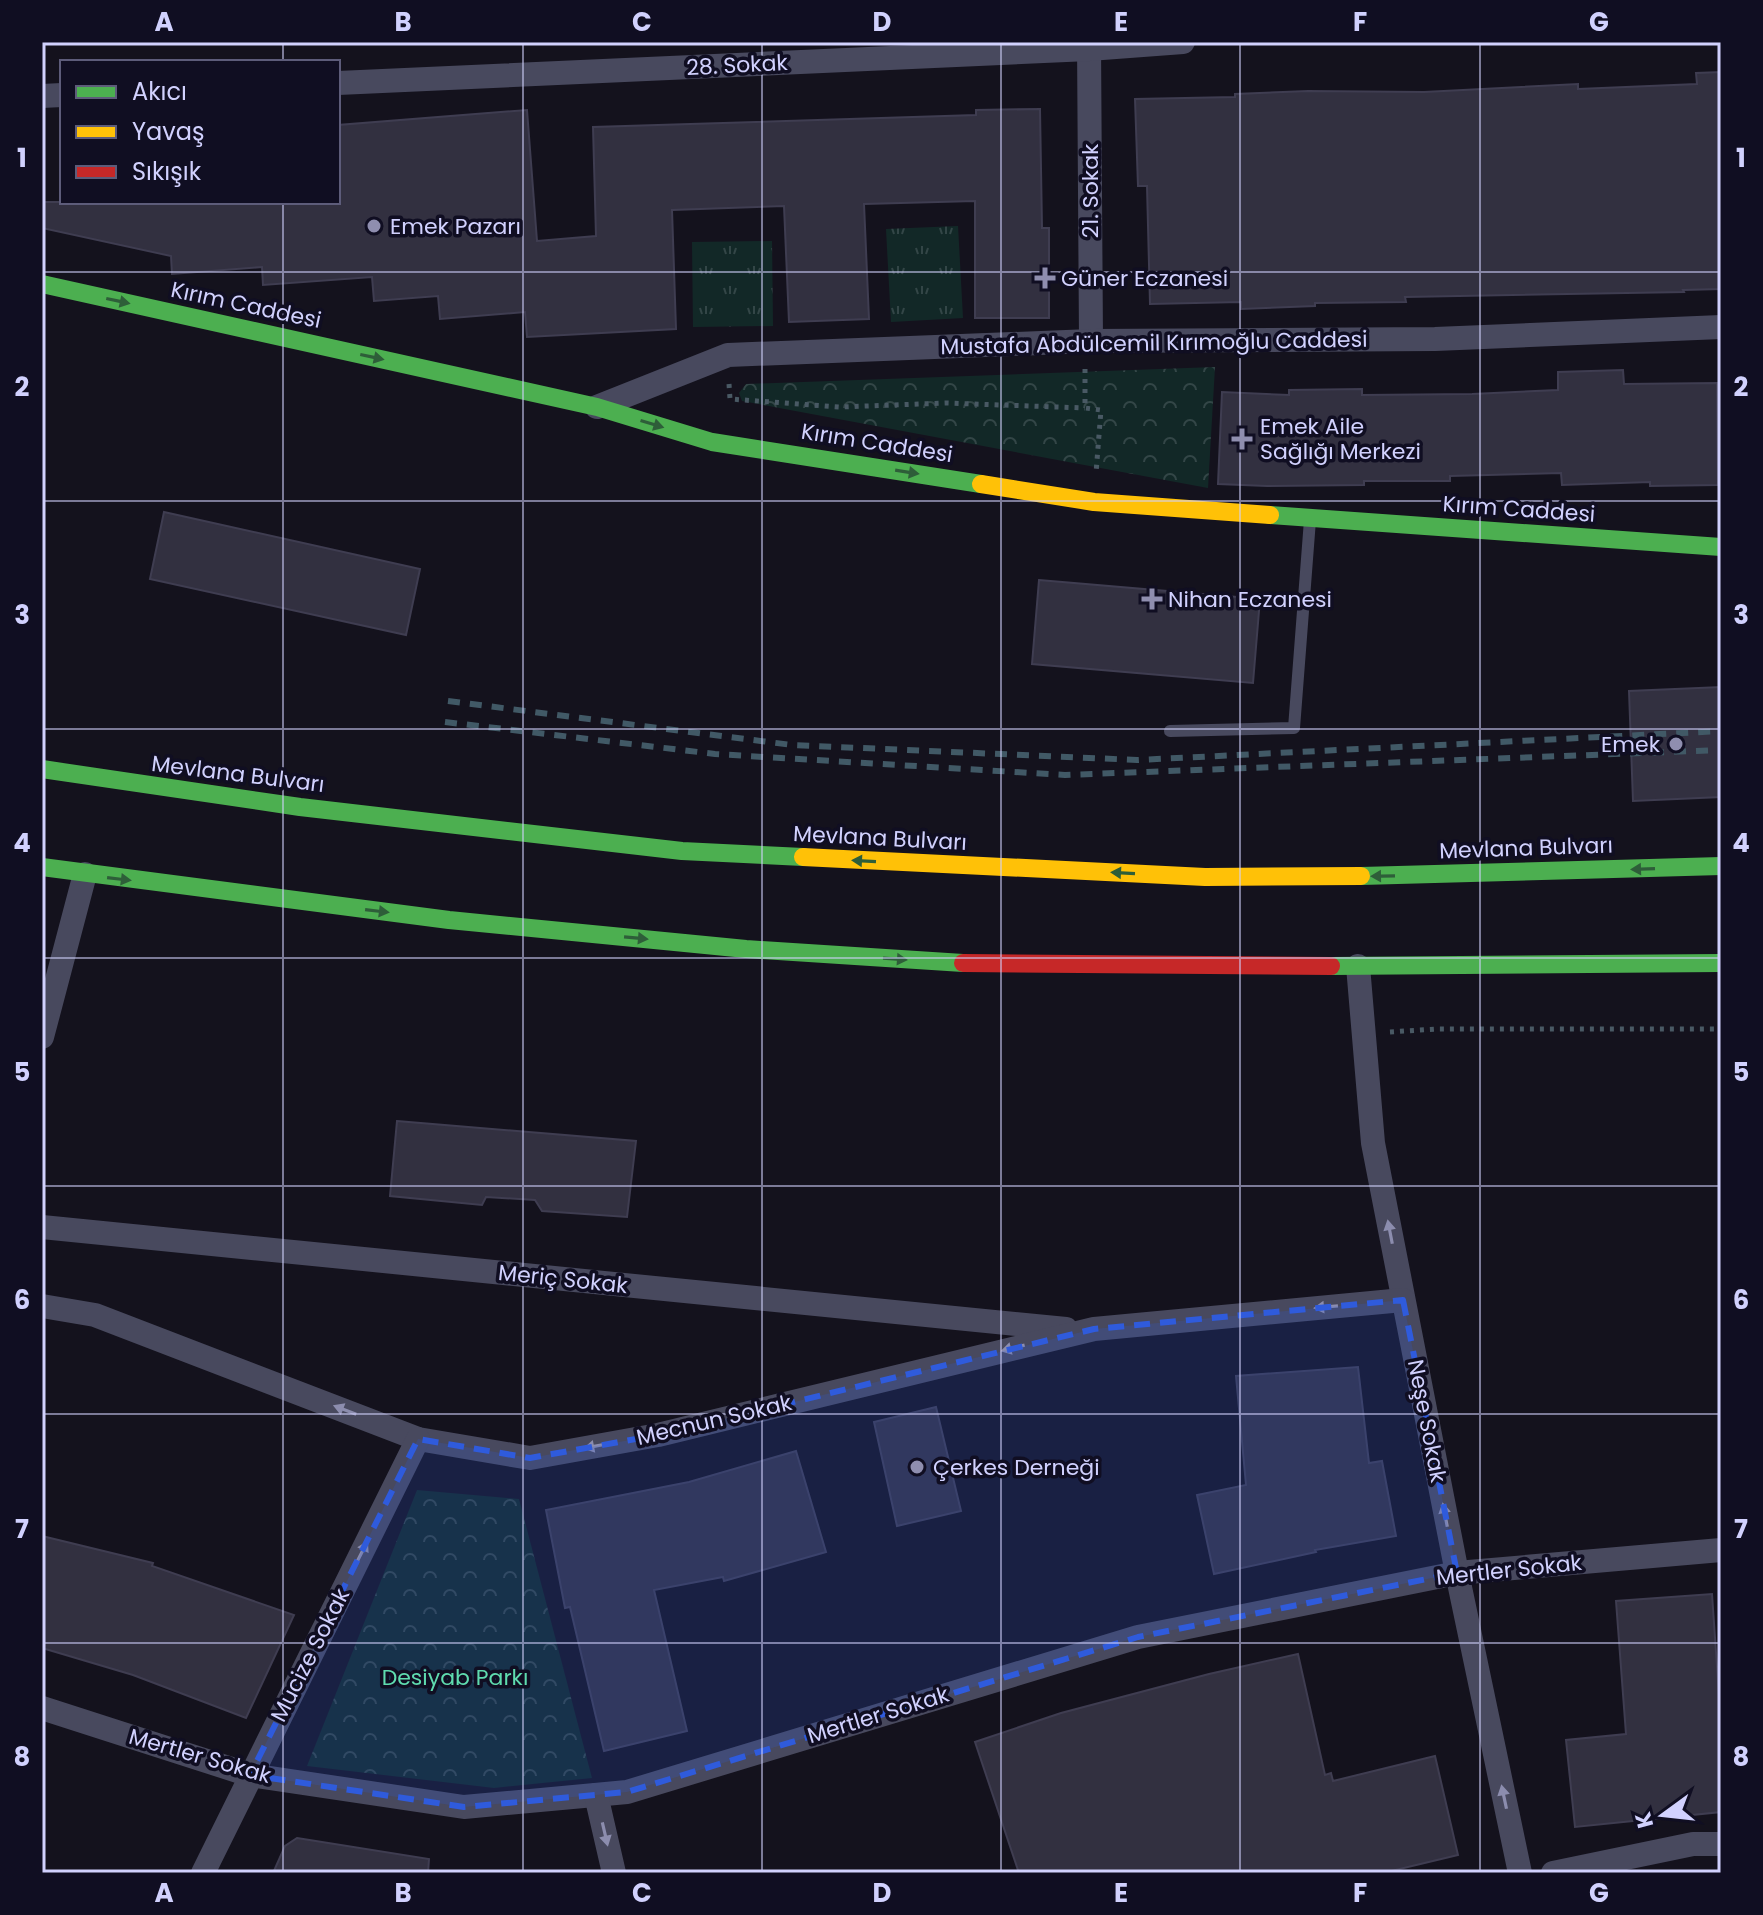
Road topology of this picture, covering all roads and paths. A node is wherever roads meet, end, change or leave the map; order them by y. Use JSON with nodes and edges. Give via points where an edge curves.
{"nodes":[{"id":1,"x":1183,"y":42,"type":"edge"},
{"id":2,"x":1089,"y":46,"type":"edge"},
{"id":3,"x":340,"y":83,"type":"edge"},
{"id":4,"x":42,"y":284,"type":"edge"},
{"id":5,"x":1721,"y":327,"type":"edge"},
{"id":6,"x":1088,"y":341,"type":"junction"},
{"id":7,"x":728,"y":355,"type":"junction"},
{"id":8,"x":597,"y":407,"type":"junction"},
{"id":9,"x":1085,"y":408,"type":"junction"},
{"id":10,"x":1094,"y":502,"type":"junction"},
{"id":11,"x":1310,"y":518,"type":"junction"},
{"id":12,"x":1721,"y":547,"type":"edge"},
{"id":13,"x":1170,"y":731,"type":"dead end"},
{"id":14,"x":42,"y":769,"type":"edge"},
{"id":15,"x":1721,"y":866,"type":"edge"},
{"id":16,"x":42,"y":867,"type":"edge"},
{"id":17,"x":85,"y":874,"type":"junction"},
{"id":18,"x":1721,"y":963,"type":"edge"},
{"id":19,"x":1358,"y":966,"type":"junction"},
{"id":20,"x":1721,"y":1029,"type":"edge"},
{"id":21,"x":1363,"y":1033,"type":"junction"},
{"id":22,"x":42,"y":1037,"type":"edge"},
{"id":23,"x":42,"y":1227,"type":"edge"},
{"id":24,"x":1403,"y":1300,"type":"junction"},
{"id":25,"x":42,"y":1306,"type":"edge"},
{"id":26,"x":1084,"y":1331,"type":"junction"},
{"id":27,"x":418,"y":1439,"type":"junction"},
{"id":28,"x":1721,"y":1550,"type":"edge"},
{"id":29,"x":1457,"y":1573,"type":"junction"},
{"id":30,"x":42,"y":1708,"type":"edge"},
{"id":31,"x":250,"y":1775,"type":"junction"},
{"id":32,"x":596,"y":1795,"type":"junction"},
{"id":33,"x":1721,"y":1844,"type":"edge"},
{"id":34,"x":203,"y":1873,"type":"edge"},
{"id":35,"x":614,"y":1873,"type":"edge"},
{"id":36,"x":1520,"y":1873,"type":"edge"},
{"id":37,"x":1553,"y":1873,"type":"edge"}],
"edges":[{"from":1,"to":2,"type":"street","name":"28. Sokak"},
{"from":2,"to":3,"type":"street","name":"28. Sokak"},
{"from":2,"to":6,"type":"street","name":"21. Sokak"},
{"from":4,"to":8,"type":"main road","name":"Kırım Caddesi","one_way":true},
{"from":5,"to":6,"type":"street","name":"Mustafa Abdülcemil Kırımoğlu Caddesi","via":[[1435,339]]},
{"from":6,"to":7,"type":"street","name":"Mustafa Abdülcemil Kırımoğlu Caddesi"},
{"from":6,"to":9,"type":"path"},
{"from":7,"to":8,"type":"street","name":"Mustafa Abdülcemil Kırımoğlu Caddesi"},
{"from":7,"to":9,"type":"path","via":[[730,399],[839,407],[946,403]]},
{"from":8,"to":10,"type":"main road","name":"Kırım Caddesi","one_way":true,"via":[[712,442]]},
{"from":9,"to":10,"type":"path","via":[[1101,410]]},
{"from":10,"to":11,"type":"main road","name":"Kırım Caddesi"},
{"from":11,"to":12,"type":"main road","name":"Kırım Caddesi"},
{"from":11,"to":13,"type":"lane","via":[[1294,728]]},
{"from":15,"to":14,"type":"main road","name":"Mevlana Bulvarı","one_way":true,"via":[[1205,877],[682,851],[300,807]]},
{"from":16,"to":17,"type":"main road"},
{"from":17,"to":19,"type":"main road","one_way":true,"via":[[449,920],[746,949],[996,965]]},
{"from":17,"to":22,"type":"street"},
{"from":18,"to":19,"type":"main road"},
{"from":19,"to":21,"type":"street","name":"Neşe Sokak"},
{"from":20,"to":21,"type":"path"},
{"from":24,"to":21,"type":"street","name":"Neşe Sokak","one_way":true,"via":[[1373,1143]]},
{"from":23,"to":26,"type":"street","name":"Meriç Sokak"},
{"from":24,"to":26,"type":"street","name":"Mecnun Sokak","one_way":true},
{"from":29,"to":24,"type":"street","name":"Neşe Sokak","one_way":true},
{"from":27,"to":25,"type":"street","name":"Mecnun Sokak","one_way":true,"via":[[95,1315]]},
{"from":26,"to":27,"type":"street","name":"Mecnun Sokak","one_way":true,"via":[[658,1435],[530,1458]]},
{"from":31,"to":27,"type":"street","name":"Mucize Sokak","one_way":true},
{"from":28,"to":29,"type":"street","name":"Mertler Sokak"},
{"from":29,"to":32,"type":"street","name":"Mertler Sokak","via":[[1138,1637],[627,1792]]},
{"from":36,"to":29,"type":"street","name":"Neşe Sokak","one_way":true},
{"from":30,"to":31,"type":"street","name":"Mertler Sokak"},
{"from":31,"to":32,"type":"street","name":"Mertler Sokak","via":[[464,1807]]},
{"from":31,"to":34,"type":"street","name":"Mucize Sokak"},
{"from":32,"to":35,"type":"street","one_way":true},
{"from":33,"to":37,"type":"street","via":[[1693,1844]]}]}
